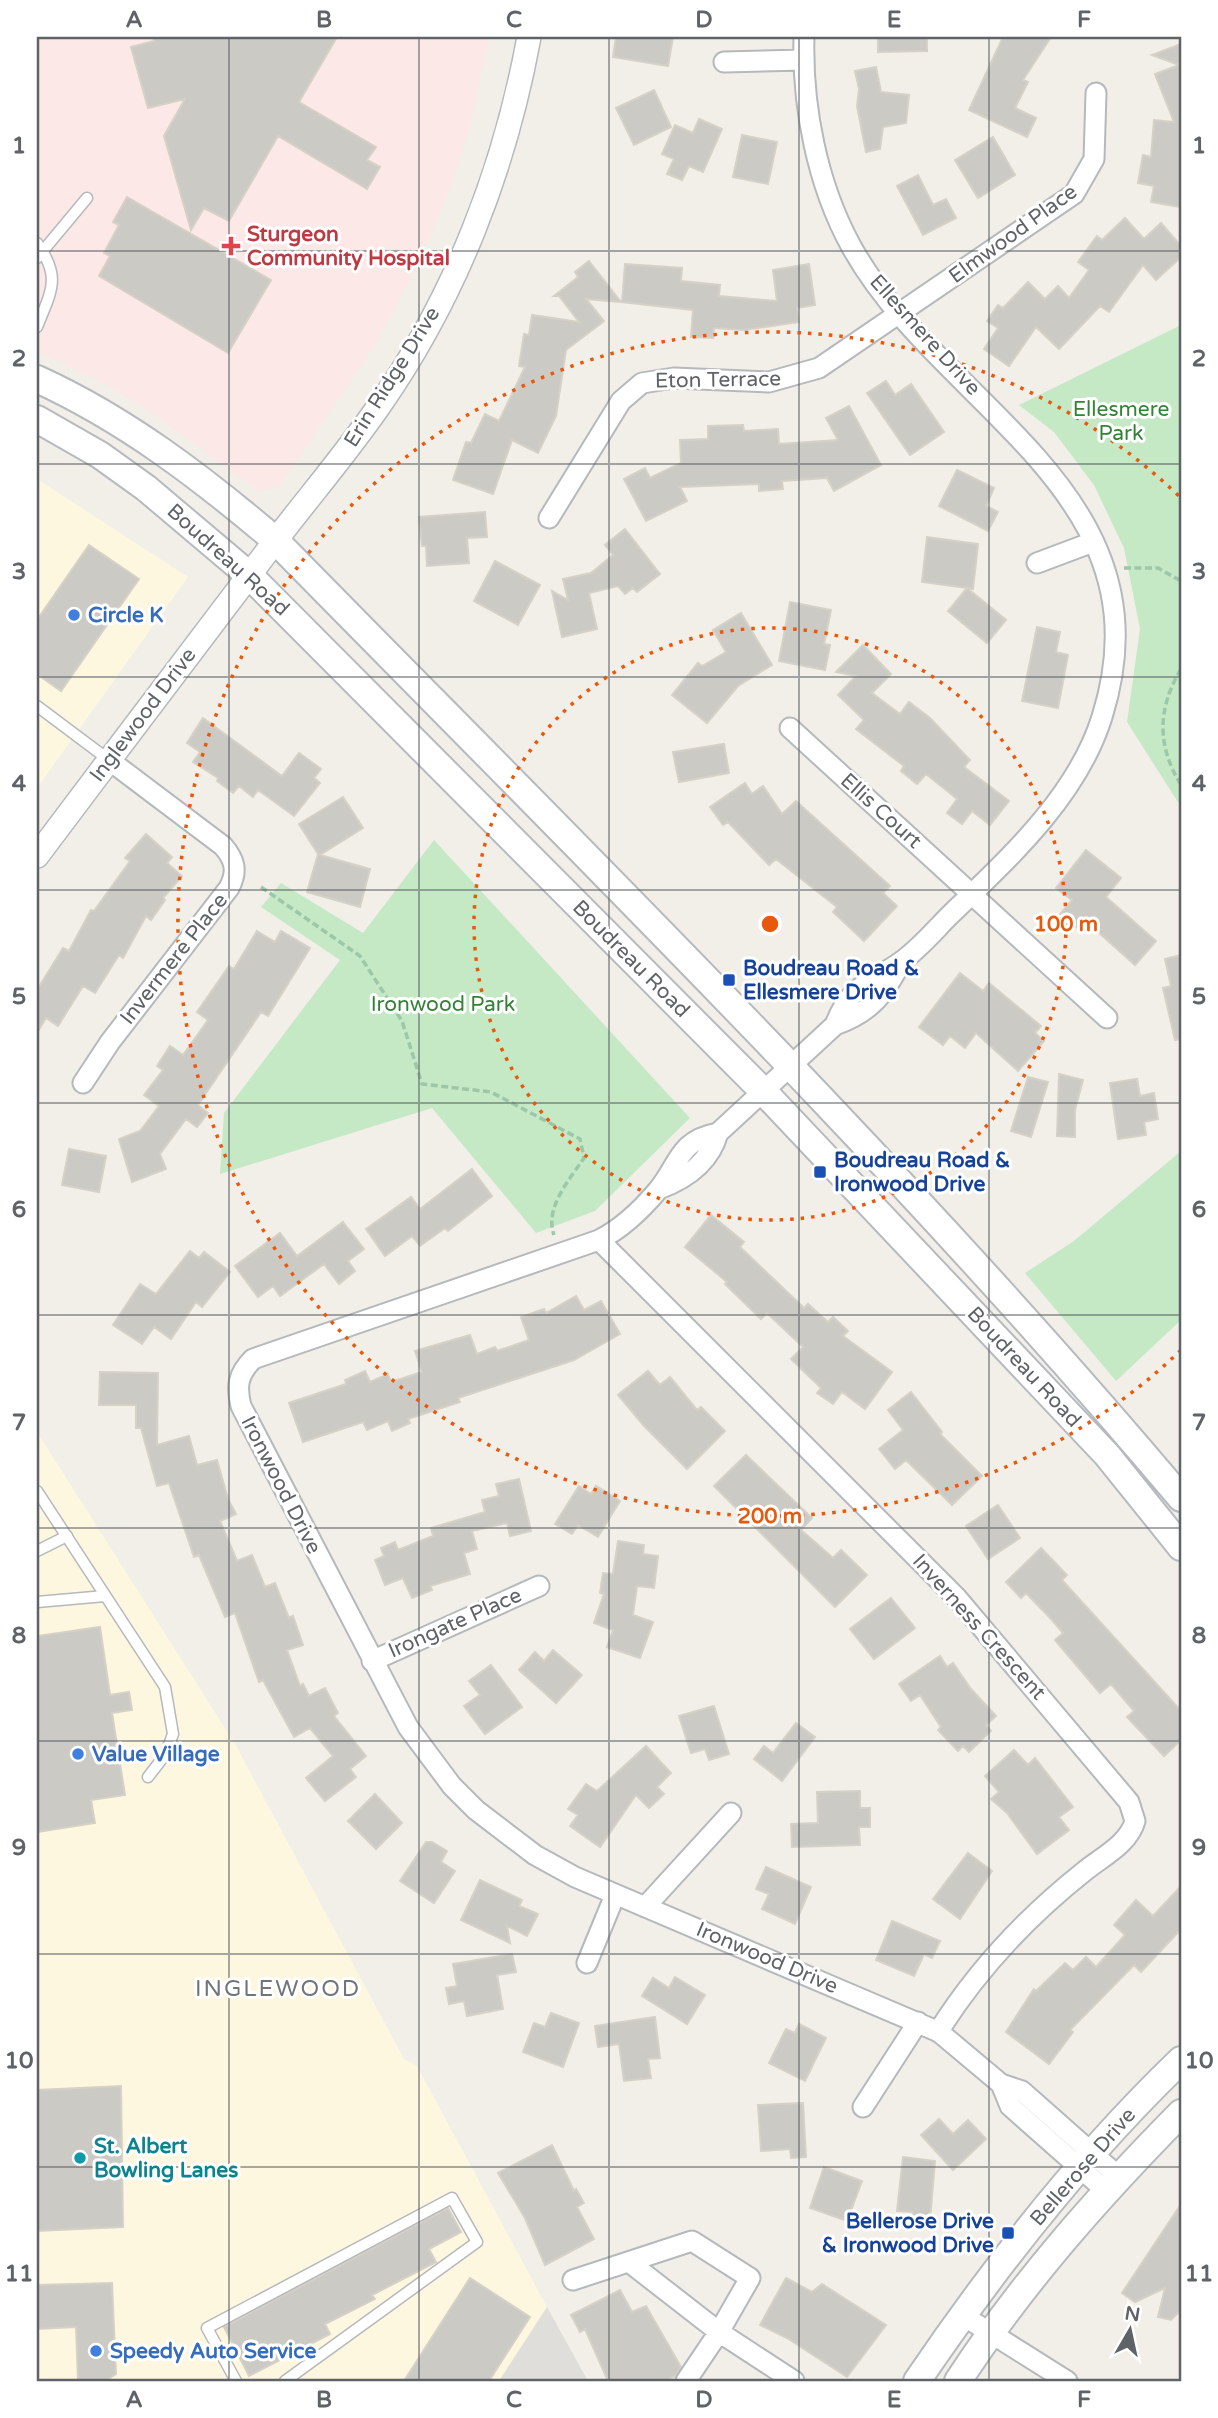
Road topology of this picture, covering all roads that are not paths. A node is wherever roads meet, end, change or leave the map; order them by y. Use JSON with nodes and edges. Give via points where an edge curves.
{"nodes":[{"id":1,"x":529,"y":37,"type":"edge"},
{"id":2,"x":804,"y":37,"type":"edge"},
{"id":3,"x":803,"y":60,"type":"junction"},
{"id":4,"x":724,"y":62,"type":"dead end"},
{"id":5,"x":1096,"y":93,"type":"dead end"},
{"id":6,"x":87,"y":198,"type":"dead end"},
{"id":7,"x":39,"y":251,"type":"edge"},
{"id":8,"x":901,"y":315,"type":"junction"},
{"id":9,"x":37,"y":327,"type":"edge"},
{"id":10,"x":37,"y":379,"type":"edge"},
{"id":11,"x":37,"y":419,"type":"edge"},
{"id":12,"x":549,"y":518,"type":"dead end"},
{"id":13,"x":275,"y":540,"type":"junction"},
{"id":14,"x":1093,"y":542,"type":"junction"},
{"id":15,"x":1037,"y":563,"type":"dead end"},
{"id":16,"x":249,"y":575,"type":"junction"},
{"id":17,"x":37,"y":706,"type":"edge"},
{"id":18,"x":790,"y":728,"type":"dead end"},
{"id":19,"x":109,"y":760,"type":"junction"},
{"id":20,"x":37,"y":856,"type":"edge"},
{"id":21,"x":972,"y":894,"type":"junction"},
{"id":22,"x":1107,"y":1018,"type":"dead end"},
{"id":23,"x":791,"y":1067,"type":"junction"},
{"id":24,"x":83,"y":1083,"type":"dead end"},
{"id":25,"x":763,"y":1091,"type":"junction"},
{"id":26,"x":599,"y":1240,"type":"junction"},
{"id":27,"x":37,"y":1491,"type":"edge"},
{"id":28,"x":1181,"y":1498,"type":"edge"},
{"id":29,"x":67,"y":1536,"type":"junction"},
{"id":30,"x":1181,"y":1547,"type":"edge"},
{"id":31,"x":37,"y":1551,"type":"edge"},
{"id":32,"x":539,"y":1586,"type":"dead end"},
{"id":33,"x":105,"y":1596,"type":"junction"},
{"id":34,"x":37,"y":1601,"type":"edge"},
{"id":35,"x":372,"y":1661,"type":"junction"},
{"id":36,"x":148,"y":1777,"type":"dead end"},
{"id":37,"x":731,"y":1813,"type":"dead end"},
{"id":38,"x":615,"y":1895,"type":"junction"},
{"id":39,"x":645,"y":1907,"type":"junction"},
{"id":40,"x":587,"y":1963,"type":"dead end"},
{"id":41,"x":919,"y":2022,"type":"junction"},
{"id":42,"x":938,"y":2032,"type":"junction"},
{"id":43,"x":1181,"y":2060,"type":"edge"},
{"id":44,"x":863,"y":2107,"type":"dead end"},
{"id":45,"x":1181,"y":2113,"type":"edge"},
{"id":46,"x":1086,"y":2160,"type":"junction"},
{"id":47,"x":1112,"y":2183,"type":"junction"},
{"id":48,"x":629,"y":2262,"type":"junction"},
{"id":49,"x":573,"y":2280,"type":"dead end"},
{"id":50,"x":962,"y":2315,"type":"junction"},
{"id":51,"x":719,"y":2332,"type":"junction"},
{"id":52,"x":990,"y":2332,"type":"junction"},
{"id":53,"x":236,"y":2381,"type":"edge"},
{"id":54,"x":285,"y":2381,"type":"edge"},
{"id":55,"x":686,"y":2381,"type":"edge"},
{"id":56,"x":794,"y":2381,"type":"edge"},
{"id":57,"x":918,"y":2381,"type":"edge"},
{"id":58,"x":958,"y":2381,"type":"edge"},
{"id":59,"x":1067,"y":2381,"type":"edge"}],
"edges":[{"from":1,"to":13,"type":"street","name":"Erin Ridge Drive","via":[[495,174],[432,318],[379,406]]},
{"from":2,"to":3,"type":"street","name":"Ellesmere Drive"},
{"from":3,"to":4,"type":"street"},
{"from":3,"to":8,"type":"street","name":"Ellesmere Drive","via":[[811,130],[839,221],[867,271]]},
{"from":5,"to":8,"type":"street","name":"Elmwood Place","via":[[1094,159],[1074,194]]},
{"from":6,"to":7,"type":"lane"},
{"from":7,"to":9,"type":"lane","via":[[54,280]]},
{"from":8,"to":12,"type":"street","name":"Eton Terrace","via":[[819,368],[789,379],[743,383],[674,378],[642,383],[621,401]]},
{"from":8,"to":14,"type":"street","name":"Ellesmere Drive","via":[[1046,466],[1073,503]]},
{"from":10,"to":13,"type":"main road","name":"Boudreau Road","via":[[146,440]]},
{"from":11,"to":16,"type":"main road","name":"Boudreau Road","via":[[146,488]]},
{"from":13,"to":16,"type":"street","name":"Erin Ridge Drive"},
{"from":13,"to":23,"type":"main road","name":"Boudreau Road"},
{"from":14,"to":15,"type":"street"},
{"from":14,"to":21,"type":"street","name":"Ellesmere Drive","via":[[1113,614],[1110,683],[1100,721],[1064,792]]},
{"from":16,"to":19,"type":"street","name":"Inglewood Drive"},
{"from":16,"to":25,"type":"main road","name":"Boudreau Road"},
{"from":17,"to":19,"type":"lane"},
{"from":18,"to":21,"type":"street","name":"Ellis Court"},
{"from":19,"to":20,"type":"street","name":"Inglewood Drive"},
{"from":19,"to":24,"type":"street","name":"Invermere Place","via":[[216,839],[230,854],[236,874]]},
{"from":21,"to":22,"type":"street","name":"Ellis Court"},
{"from":21,"to":23,"type":"street","name":"Ellesmere Drive","via":[[902,961],[870,978],[844,1003],[835,1025]]},
{"from":23,"to":25,"type":"street","name":"Ellesmere Drive"},
{"from":23,"to":28,"type":"main road","name":"Boudreau Road","via":[[1006,1295]]},
{"from":25,"to":26,"type":"street","name":"Ironwood Drive","via":[[718,1133],[701,1136],[672,1164],[659,1189]]},
{"from":25,"to":30,"type":"main road","name":"Boudreau Road","via":[[1107,1455]]},
{"from":26,"to":35,"type":"street","name":"Ironwood Drive","via":[[263,1355],[253,1359],[240,1375],[240,1406]]},
{"from":26,"to":42,"type":"street","name":"Inverness Crescent","via":[[957,1598],[1129,1802],[1135,1821],[1126,1839],[1018,1932]]},
{"from":27,"to":29,"type":"lane"},
{"from":29,"to":31,"type":"lane"},
{"from":29,"to":33,"type":"lane"},
{"from":32,"to":35,"type":"street","name":"Irongate Place"},
{"from":33,"to":34,"type":"lane"},
{"from":33,"to":36,"type":"lane","via":[[165,1687],[173,1734],[165,1755]]},
{"from":35,"to":38,"type":"street","name":"Ironwood Drive","via":[[408,1727],[476,1810],[535,1855]]},
{"from":37,"to":39,"type":"street"},
{"from":38,"to":39,"type":"street","name":"Ironwood Drive"},
{"from":38,"to":40,"type":"street"},
{"from":39,"to":41,"type":"street","name":"Ironwood Drive"},
{"from":41,"to":42,"type":"street","name":"Ironwood Drive"},
{"from":41,"to":44,"type":"street"},
{"from":42,"to":46,"type":"street","name":"Ironwood Drive","via":[[1001,2084],[1022,2091]]},
{"from":43,"to":46,"type":"main road","name":"Bellerose Drive"},
{"from":45,"to":47,"type":"main road","name":"Bellerose Drive"},
{"from":46,"to":47,"type":"street","name":"Ironwood Drive"},
{"from":46,"to":50,"type":"main road","name":"Bellerose Drive"},
{"from":47,"to":52,"type":"main road","name":"Bellerose Drive"},
{"from":48,"to":49,"type":"street"},
{"from":48,"to":51,"type":"street"},
{"from":48,"to":51,"type":"street","via":[[692,2241],[750,2278]]},
{"from":50,"to":52,"type":"street"},
{"from":50,"to":57,"type":"main road","name":"Bellerose Drive"},
{"from":51,"to":55,"type":"street"},
{"from":51,"to":56,"type":"street"},
{"from":52,"to":58,"type":"main road","name":"Bellerose Drive"},
{"from":52,"to":59,"type":"street"},
{"from":53,"to":54,"type":"lane","via":[[207,2328],[452,2198],[477,2242]]}]}
